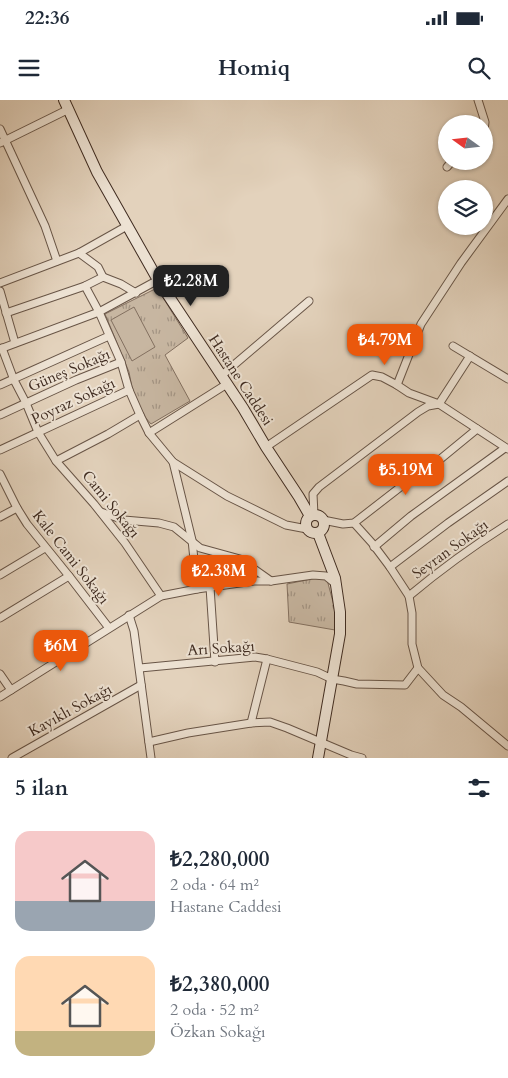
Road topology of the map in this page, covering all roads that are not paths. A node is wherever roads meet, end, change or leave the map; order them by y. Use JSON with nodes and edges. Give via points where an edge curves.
{"nodes":[{"id":1,"x":478,"y":100,"type":"edge"},
{"id":2,"x":67,"y":104,"type":"edge"},
{"id":3,"x":483,"y":115,"type":"edge"},
{"id":4,"x":0,"y":129,"type":"edge"},
{"id":5,"x":3,"y":142,"type":"edge"},
{"id":6,"x":508,"y":199,"type":"edge"},
{"id":7,"x":127,"y":226,"type":"junction"},
{"id":8,"x":79,"y":253,"type":"junction"},
{"id":9,"x":57,"y":262,"type":"junction"},
{"id":10,"x":103,"y":277,"type":"junction"},
{"id":11,"x":158,"y":280,"type":"junction"},
{"id":12,"x":0,"y":283,"type":"edge"},
{"id":13,"x":85,"y":286,"type":"junction"},
{"id":14,"x":0,"y":291,"type":"edge"},
{"id":15,"x":136,"y":293,"type":"junction"},
{"id":16,"x":309,"y":301,"type":"dead end"},
{"id":17,"x":99,"y":312,"type":"junction"},
{"id":18,"x":6,"y":313,"type":"junction"},
{"id":19,"x":109,"y":336,"type":"junction"},
{"id":20,"x":15,"y":343,"type":"junction"},
{"id":21,"x":453,"y":346,"type":"dead end"},
{"id":22,"x":1,"y":349,"type":"edge"},
{"id":23,"x":470,"y":356,"type":"junction"},
{"id":24,"x":122,"y":362,"type":"junction"},
{"id":25,"x":508,"y":378,"type":"edge"},
{"id":26,"x":14,"y":380,"type":"junction"},
{"id":27,"x":224,"y":380,"type":"junction"},
{"id":28,"x":0,"y":385,"type":"edge"},
{"id":29,"x":397,"y":385,"type":"junction"},
{"id":30,"x":130,"y":390,"type":"junction"},
{"id":31,"x":26,"y":403,"type":"junction"},
{"id":32,"x":439,"y":404,"type":"junction"},
{"id":33,"x":0,"y":415,"type":"edge"},
{"id":34,"x":140,"y":415,"type":"junction"},
{"id":35,"x":477,"y":429,"type":"junction"},
{"id":36,"x":38,"y":432,"type":"junction"},
{"id":37,"x":150,"y":433,"type":"junction"},
{"id":38,"x":266,"y":447,"type":"junction"},
{"id":39,"x":506,"y":448,"type":"edge"},
{"id":40,"x":0,"y":450,"type":"edge"},
{"id":41,"x":56,"y":461,"type":"junction"},
{"id":42,"x":172,"y":462,"type":"junction"},
{"id":43,"x":0,"y":474,"type":"edge"},
{"id":44,"x":508,"y":481,"type":"edge"},
{"id":45,"x":2,"y":484,"type":"edge"},
{"id":46,"x":17,"y":508,"type":"junction"},
{"id":47,"x":101,"y":512,"type":"junction"},
{"id":48,"x":0,"y":517,"type":"edge"},
{"id":49,"x":316,"y":517,"type":"junction"},
{"id":50,"x":354,"y":523,"type":"junction"},
{"id":51,"x":508,"y":524,"type":"edge"},
{"id":52,"x":307,"y":530,"type":"junction"},
{"id":53,"x":318,"y":533,"type":"junction"},
{"id":54,"x":192,"y":540,"type":"junction"},
{"id":55,"x":374,"y":547,"type":"junction"},
{"id":56,"x":45,"y":548,"type":"junction"},
{"id":57,"x":390,"y":567,"type":"junction"},
{"id":58,"x":0,"y":574,"type":"edge"},
{"id":59,"x":69,"y":576,"type":"junction"},
{"id":60,"x":271,"y":581,"type":"junction"},
{"id":61,"x":336,"y":586,"type":"junction"},
{"id":62,"x":210,"y":587,"type":"junction"},
{"id":63,"x":197,"y":589,"type":"junction"},
{"id":64,"x":160,"y":596,"type":"junction"},
{"id":65,"x":409,"y":596,"type":"junction"},
{"id":66,"x":129,"y":615,"type":"junction"},
{"id":67,"x":0,"y":618,"type":"edge"},
{"id":68,"x":109,"y":628,"type":"junction"},
{"id":69,"x":267,"y":659,"type":"junction"},
{"id":70,"x":215,"y":662,"type":"junction"},
{"id":71,"x":140,"y":668,"type":"junction"},
{"id":72,"x":418,"y":668,"type":"junction"},
{"id":73,"x":0,"y":674,"type":"edge"},
{"id":74,"x":332,"y":679,"type":"junction"},
{"id":75,"x":141,"y":685,"type":"junction"},
{"id":76,"x":11,"y":690,"type":"junction"},
{"id":77,"x":0,"y":697,"type":"edge"},
{"id":78,"x":251,"y":722,"type":"junction"},
{"id":79,"x":149,"y":742,"type":"junction"},
{"id":80,"x":321,"y":743,"type":"junction"},
{"id":81,"x":508,"y":746,"type":"edge"},
{"id":82,"x":12,"y":758,"type":"edge"},
{"id":83,"x":150,"y":758,"type":"edge"},
{"id":84,"x":318,"y":758,"type":"edge"},
{"id":85,"x":362,"y":758,"type":"edge"}],
"edges":[{"from":1,"to":3,"type":"street"},
{"from":2,"to":5,"type":"street"},
{"from":2,"to":7,"type":"street","name":"Hastane Caddesi","via":[[97,172]]},
{"from":4,"to":5,"type":"street"},
{"from":5,"to":9,"type":"street","via":[[45,226]]},
{"from":6,"to":29,"type":"street","via":[[421,324]]},
{"from":7,"to":8,"type":"street"},
{"from":7,"to":11,"type":"street","name":"Hastane Caddesi"},
{"from":8,"to":9,"type":"street"},
{"from":8,"to":10,"type":"street","via":[[98,267]]},
{"from":9,"to":12,"type":"street"},
{"from":10,"to":13,"type":"street"},
{"from":10,"to":15,"type":"street"},
{"from":11,"to":15,"type":"street"},
{"from":11,"to":27,"type":"street","name":"Hastane Caddesi"},
{"from":13,"to":17,"type":"street"},
{"from":13,"to":18,"type":"street"},
{"from":14,"to":18,"type":"street"},
{"from":15,"to":17,"type":"street"},
{"from":16,"to":27,"type":"street"},
{"from":17,"to":19,"type":"street"},
{"from":17,"to":20,"type":"street"},
{"from":18,"to":20,"type":"street"},
{"from":19,"to":24,"type":"street"},
{"from":19,"to":26,"type":"street"},
{"from":20,"to":22,"type":"street"},
{"from":21,"to":23,"type":"street"},
{"from":22,"to":26,"type":"street","name":"Cami Sokağı"},
{"from":23,"to":25,"type":"street"},
{"from":23,"to":32,"type":"street"},
{"from":24,"to":30,"type":"street"},
{"from":24,"to":31,"type":"street","name":"Güneş Sokağı"},
{"from":26,"to":28,"type":"street"},
{"from":26,"to":31,"type":"street","name":"Cami Sokağı"},
{"from":27,"to":37,"type":"street"},
{"from":27,"to":38,"type":"street","name":"Hastane Caddesi"},
{"from":29,"to":32,"type":"street"},
{"from":29,"to":38,"type":"street","via":[[372,375]]},
{"from":30,"to":34,"type":"street"},
{"from":30,"to":36,"type":"street","name":"Poyraz Sokağı"},
{"from":31,"to":33,"type":"street","name":"Güneş Sokağı"},
{"from":31,"to":36,"type":"street","name":"Cami Sokağı"},
{"from":32,"to":35,"type":"street"},
{"from":32,"to":49,"type":"street","via":[[418,412],[319,487],[313,494]]},
{"from":34,"to":37,"type":"street"},
{"from":34,"to":41,"type":"street"},
{"from":35,"to":39,"type":"street"},
{"from":35,"to":50,"type":"street"},
{"from":36,"to":40,"type":"street","name":"Poyraz Sokağı"},
{"from":36,"to":41,"type":"street","name":"Cami Sokağı"},
{"from":37,"to":42,"type":"street"},
{"from":38,"to":49,"type":"street","name":"Hastane Caddesi"},
{"from":39,"to":55,"type":"street","via":[[411,516]]},
{"from":41,"to":47,"type":"street","name":"Cami Sokağı"},
{"from":42,"to":52,"type":"street","via":[[227,496],[286,526]]},
{"from":42,"to":54,"type":"street"},
{"from":43,"to":45,"type":"street","name":"Kale Cami Sokağı"},
{"from":44,"to":57,"type":"street"},
{"from":45,"to":46,"type":"street","name":"Kale Cami Sokağı"},
{"from":46,"to":48,"type":"street"},
{"from":46,"to":56,"type":"street","name":"Kale Cami Sokağı"},
{"from":47,"to":54,"type":"street","via":[[124,520],[174,526]]},
{"from":47,"to":64,"type":"street","name":"Cami Sokağı","via":[[126,543]]},
{"from":49,"to":50,"type":"street","via":[[343,524]]},
{"from":49,"to":52,"type":"street","via":[[308,518]]},
{"from":49,"to":53,"type":"street","via":[[324,526]]},
{"from":50,"to":55,"type":"street"},
{"from":51,"to":65,"type":"street","name":"Seyran Sokağı"},
{"from":52,"to":53,"type":"street"},
{"from":53,"to":61,"type":"street"},
{"from":54,"to":60,"type":"street","via":[[200,548],[240,558]]},
{"from":54,"to":63,"type":"street"},
{"from":55,"to":57,"type":"street"},
{"from":56,"to":58,"type":"street"},
{"from":56,"to":59,"type":"street","name":"Kale Cami Sokağı"},
{"from":57,"to":65,"type":"street"},
{"from":59,"to":67,"type":"street"},
{"from":59,"to":68,"type":"street","name":"Kale Cami Sokağı"},
{"from":60,"to":61,"type":"street","via":[[313,575],[326,576]]},
{"from":60,"to":62,"type":"street"},
{"from":61,"to":74,"type":"street","via":[[340,634]]},
{"from":62,"to":63,"type":"street"},
{"from":62,"to":70,"type":"street"},
{"from":63,"to":64,"type":"street"},
{"from":64,"to":66,"type":"street"},
{"from":65,"to":72,"type":"street","via":[[412,644]]},
{"from":66,"to":68,"type":"street"},
{"from":66,"to":71,"type":"street"},
{"from":68,"to":76,"type":"street"},
{"from":69,"to":70,"type":"street","name":"Arı Sokağı","via":[[254,657]]},
{"from":69,"to":74,"type":"street","name":"Arı Sokağı"},
{"from":69,"to":78,"type":"street"},
{"from":70,"to":71,"type":"street","name":"Arı Sokağı"},
{"from":71,"to":75,"type":"street"},
{"from":72,"to":74,"type":"street","name":"Arı Sokağı","via":[[405,685],[357,684]]},
{"from":72,"to":81,"type":"street","via":[[443,695]]},
{"from":73,"to":76,"type":"street"},
{"from":74,"to":80,"type":"street"},
{"from":75,"to":79,"type":"street"},
{"from":75,"to":82,"type":"street","name":"Kayıklı Sokağı"},
{"from":76,"to":77,"type":"street"},
{"from":78,"to":79,"type":"street"},
{"from":78,"to":80,"type":"street","via":[[270,722]]},
{"from":79,"to":83,"type":"street"},
{"from":80,"to":84,"type":"street"},
{"from":80,"to":85,"type":"street"}]}
